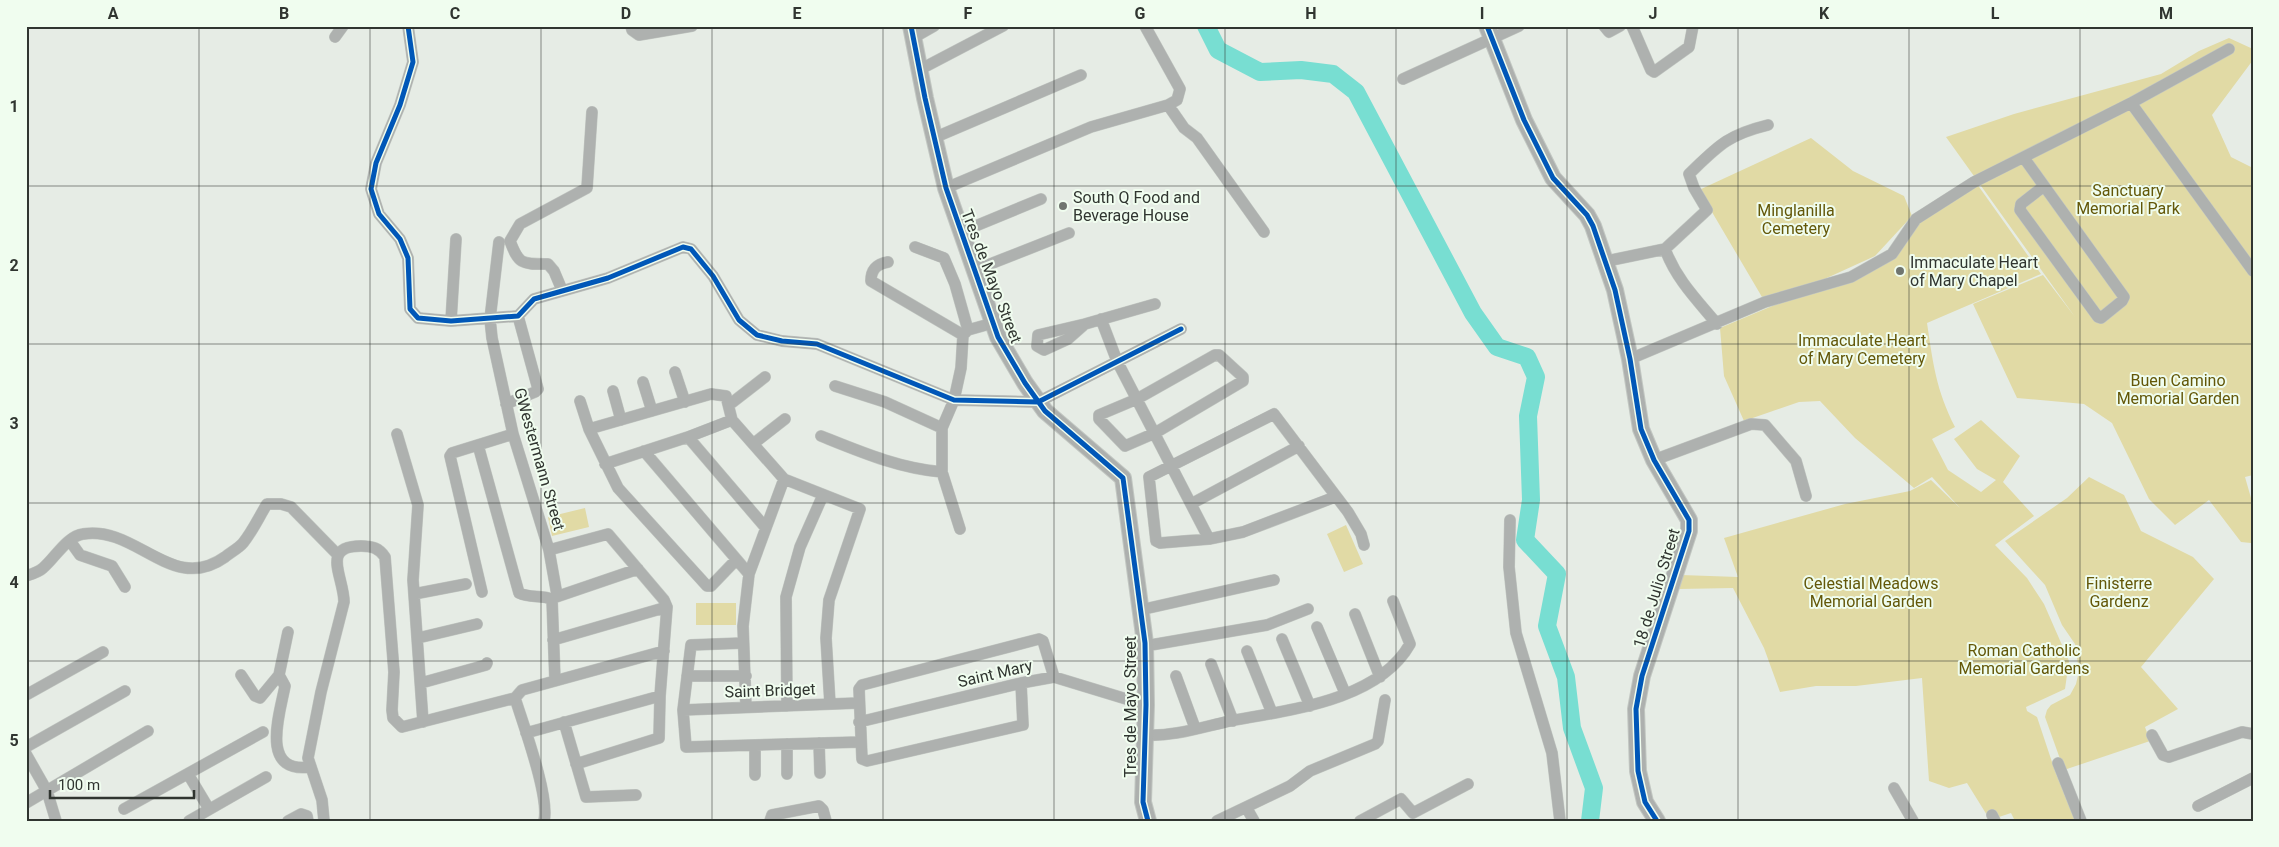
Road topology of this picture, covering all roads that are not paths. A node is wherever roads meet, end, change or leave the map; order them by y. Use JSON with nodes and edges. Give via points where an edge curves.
{"nodes":[{"id":1,"x":343,"y":26,"type":"edge"},
{"id":2,"x":408,"y":26,"type":"edge"},
{"id":3,"x":632,"y":26,"type":"edge"},
{"id":4,"x":692,"y":26,"type":"edge"},
{"id":5,"x":934,"y":26,"type":"edge"},
{"id":6,"x":1004,"y":26,"type":"edge"},
{"id":7,"x":1145,"y":26,"type":"edge"},
{"id":8,"x":1519,"y":26,"type":"edge"},
{"id":9,"x":1604,"y":26,"type":"edge"},
{"id":10,"x":1620,"y":26,"type":"edge"},
{"id":11,"x":1632,"y":26,"type":"edge"},
{"id":12,"x":1692,"y":26,"type":"edge"},
{"id":13,"x":912,"y":32,"type":"edge"},
{"id":14,"x":1490,"y":33,"type":"edge"},
{"id":15,"x":335,"y":37,"type":"dead end"},
{"id":16,"x":2229,"y":49,"type":"dead end"},
{"id":17,"x":919,"y":70,"type":"junction"},
{"id":18,"x":1081,"y":75,"type":"dead end"},
{"id":19,"x":1404,"y":79,"type":"dead end"},
{"id":20,"x":2131,"y":103,"type":"junction"},
{"id":21,"x":1168,"y":105,"type":"junction"},
{"id":22,"x":592,"y":112,"type":"dead end"},
{"id":23,"x":1768,"y":125,"type":"dead end"},
{"id":24,"x":936,"y":137,"type":"junction"},
{"id":25,"x":2024,"y":158,"type":"junction"},
{"id":26,"x":2044,"y":186,"type":"junction"},
{"id":27,"x":946,"y":188,"type":"junction"},
{"id":28,"x":1041,"y":198,"type":"dead end"},
{"id":29,"x":961,"y":232,"type":"junction"},
{"id":30,"x":1264,"y":232,"type":"dead end"},
{"id":31,"x":1070,"y":234,"type":"dead end"},
{"id":32,"x":456,"y":239,"type":"dead end"},
{"id":33,"x":499,"y":242,"type":"dead end"},
{"id":34,"x":915,"y":247,"type":"dead end"},
{"id":35,"x":1665,"y":249,"type":"junction"},
{"id":36,"x":1607,"y":261,"type":"junction"},
{"id":37,"x":888,"y":262,"type":"dead end"},
{"id":38,"x":975,"y":270,"type":"junction"},
{"id":39,"x":2253,"y":271,"type":"edge"},
{"id":40,"x":562,"y":290,"type":"junction"},
{"id":41,"x":1155,"y":304,"type":"dead end"},
{"id":42,"x":518,"y":316,"type":"junction"},
{"id":43,"x":490,"y":319,"type":"junction"},
{"id":44,"x":1101,"y":319,"type":"junction"},
{"id":45,"x":451,"y":320,"type":"junction"},
{"id":46,"x":994,"y":323,"type":"junction"},
{"id":47,"x":1085,"y":324,"type":"dead end"},
{"id":48,"x":1717,"y":324,"type":"junction"},
{"id":49,"x":1181,"y":329,"type":"dead end"},
{"id":50,"x":966,"y":332,"type":"junction"},
{"id":51,"x":1630,"y":359,"type":"junction"},
{"id":52,"x":1118,"y":360,"type":"junction"},
{"id":53,"x":675,"y":372,"type":"dead end"},
{"id":54,"x":764,"y":377,"type":"dead end"},
{"id":55,"x":643,"y":382,"type":"dead end"},
{"id":56,"x":835,"y":386,"type":"dead end"},
{"id":57,"x":612,"y":391,"type":"dead end"},
{"id":58,"x":1137,"y":398,"type":"junction"},
{"id":59,"x":954,"y":400,"type":"junction"},
{"id":60,"x":580,"y":401,"type":"dead end"},
{"id":61,"x":685,"y":402,"type":"junction"},
{"id":62,"x":1038,"y":402,"type":"junction"},
{"id":63,"x":506,"y":404,"type":"junction"},
{"id":64,"x":729,"y":405,"type":"junction"},
{"id":65,"x":652,"y":411,"type":"junction"},
{"id":66,"x":621,"y":420,"type":"junction"},
{"id":67,"x":732,"y":420,"type":"junction"},
{"id":68,"x":785,"y":420,"type":"dead end"},
{"id":69,"x":942,"y":428,"type":"junction"},
{"id":70,"x":589,"y":429,"type":"junction"},
{"id":71,"x":1155,"y":433,"type":"junction"},
{"id":72,"x":397,"y":434,"type":"dead end"},
{"id":73,"x":513,"y":434,"type":"junction"},
{"id":74,"x":821,"y":436,"type":"dead end"},
{"id":75,"x":688,"y":437,"type":"junction"},
{"id":76,"x":753,"y":444,"type":"junction"},
{"id":77,"x":478,"y":445,"type":"junction"},
{"id":78,"x":1299,"y":446,"type":"junction"},
{"id":79,"x":644,"y":451,"type":"junction"},
{"id":80,"x":1654,"y":460,"type":"junction"},
{"id":81,"x":605,"y":464,"type":"junction"},
{"id":82,"x":1172,"y":467,"type":"junction"},
{"id":83,"x":942,"y":472,"type":"junction"},
{"id":84,"x":784,"y":479,"type":"junction"},
{"id":85,"x":823,"y":495,"type":"junction"},
{"id":86,"x":1806,"y":496,"type":"dead end"},
{"id":87,"x":1335,"y":497,"type":"junction"},
{"id":88,"x":1191,"y":504,"type":"junction"},
{"id":89,"x":1510,"y":520,"type":"dead end"},
{"id":90,"x":765,"y":527,"type":"junction"},
{"id":91,"x":960,"y":529,"type":"dead end"},
{"id":92,"x":1209,"y":539,"type":"junction"},
{"id":93,"x":70,"y":541,"type":"junction"},
{"id":94,"x":1364,"y":546,"type":"dead end"},
{"id":95,"x":550,"y":550,"type":"junction"},
{"id":96,"x":338,"y":556,"type":"junction"},
{"id":97,"x":736,"y":560,"type":"junction"},
{"id":98,"x":638,"y":569,"type":"junction"},
{"id":99,"x":749,"y":574,"type":"junction"},
{"id":100,"x":26,"y":576,"type":"edge"},
{"id":101,"x":1274,"y":580,"type":"dead end"},
{"id":102,"x":466,"y":584,"type":"dead end"},
{"id":103,"x":125,"y":587,"type":"dead end"},
{"id":104,"x":482,"y":592,"type":"dead end"},
{"id":105,"x":414,"y":594,"type":"junction"},
{"id":106,"x":554,"y":597,"type":"junction"},
{"id":107,"x":1393,"y":601,"type":"dead end"},
{"id":108,"x":667,"y":607,"type":"junction"},
{"id":109,"x":1308,"y":609,"type":"dead end"},
{"id":110,"x":1140,"y":610,"type":"junction"},
{"id":111,"x":1354,"y":614,"type":"dead end"},
{"id":112,"x":477,"y":624,"type":"dead end"},
{"id":113,"x":1317,"y":627,"type":"dead end"},
{"id":114,"x":288,"y":632,"type":"dead end"},
{"id":115,"x":418,"y":638,"type":"junction"},
{"id":116,"x":1282,"y":639,"type":"dead end"},
{"id":117,"x":553,"y":640,"type":"junction"},
{"id":118,"x":743,"y":643,"type":"junction"},
{"id":119,"x":1145,"y":646,"type":"junction"},
{"id":120,"x":664,"y":651,"type":"junction"},
{"id":121,"x":1247,"y":651,"type":"dead end"},
{"id":122,"x":103,"y":652,"type":"dead end"},
{"id":123,"x":487,"y":663,"type":"dead end"},
{"id":124,"x":1211,"y":664,"type":"dead end"},
{"id":125,"x":241,"y":675,"type":"dead end"},
{"id":126,"x":279,"y":675,"type":"junction"},
{"id":127,"x":686,"y":676,"type":"junction"},
{"id":128,"x":746,"y":676,"type":"junction"},
{"id":129,"x":1176,"y":676,"type":"dead end"},
{"id":130,"x":1054,"y":677,"type":"junction"},
{"id":131,"x":1380,"y":677,"type":"junction"},
{"id":132,"x":555,"y":681,"type":"junction"},
{"id":133,"x":421,"y":683,"type":"junction"},
{"id":134,"x":1020,"y":683,"type":"junction"},
{"id":135,"x":125,"y":691,"type":"dead end"},
{"id":136,"x":1345,"y":693,"type":"junction"},
{"id":137,"x":26,"y":695,"type":"edge"},
{"id":138,"x":660,"y":696,"type":"junction"},
{"id":139,"x":515,"y":698,"type":"junction"},
{"id":140,"x":1385,"y":700,"type":"dead end"},
{"id":141,"x":858,"y":703,"type":"junction"},
{"id":142,"x":830,"y":704,"type":"junction"},
{"id":143,"x":1142,"y":704,"type":"junction"},
{"id":144,"x":787,"y":706,"type":"junction"},
{"id":145,"x":1310,"y":706,"type":"junction"},
{"id":146,"x":746,"y":707,"type":"junction"},
{"id":147,"x":683,"y":710,"type":"junction"},
{"id":148,"x":1272,"y":713,"type":"junction"},
{"id":149,"x":1233,"y":721,"type":"junction"},
{"id":150,"x":423,"y":722,"type":"junction"},
{"id":151,"x":564,"y":722,"type":"junction"},
{"id":152,"x":859,"y":722,"type":"junction"},
{"id":153,"x":1195,"y":728,"type":"junction"},
{"id":154,"x":148,"y":731,"type":"dead end"},
{"id":155,"x":264,"y":732,"type":"dead end"},
{"id":156,"x":526,"y":733,"type":"junction"},
{"id":157,"x":2253,"y":734,"type":"edge"},
{"id":158,"x":1144,"y":735,"type":"junction"},
{"id":159,"x":2152,"y":735,"type":"dead end"},
{"id":160,"x":860,"y":742,"type":"junction"},
{"id":161,"x":820,"y":743,"type":"junction"},
{"id":162,"x":787,"y":744,"type":"junction"},
{"id":163,"x":755,"y":746,"type":"junction"},
{"id":164,"x":26,"y":747,"type":"edge"},
{"id":165,"x":26,"y":754,"type":"edge"},
{"id":166,"x":2058,"y":763,"type":"dead end"},
{"id":167,"x":576,"y":764,"type":"junction"},
{"id":168,"x":310,"y":767,"type":"junction"},
{"id":169,"x":820,"y":773,"type":"dead end"},
{"id":170,"x":188,"y":774,"type":"junction"},
{"id":171,"x":755,"y":774,"type":"dead end"},
{"id":172,"x":787,"y":774,"type":"dead end"},
{"id":173,"x":266,"y":777,"type":"dead end"},
{"id":174,"x":2253,"y":778,"type":"edge"},
{"id":175,"x":1468,"y":784,"type":"dead end"},
{"id":176,"x":1894,"y":788,"type":"dead end"},
{"id":177,"x":47,"y":791,"type":"junction"},
{"id":178,"x":636,"y":795,"type":"dead end"},
{"id":179,"x":26,"y":802,"type":"edge"},
{"id":180,"x":2198,"y":806,"type":"dead end"},
{"id":181,"x":1246,"y":807,"type":"junction"},
{"id":182,"x":124,"y":809,"type":"dead end"},
{"id":183,"x":208,"y":809,"type":"junction"},
{"id":184,"x":56,"y":821,"type":"edge"},
{"id":185,"x":189,"y":821,"type":"edge"},
{"id":186,"x":288,"y":821,"type":"edge"},
{"id":187,"x":308,"y":821,"type":"edge"},
{"id":188,"x":324,"y":821,"type":"edge"},
{"id":189,"x":544,"y":821,"type":"edge"},
{"id":190,"x":770,"y":821,"type":"edge"},
{"id":191,"x":826,"y":821,"type":"edge"},
{"id":192,"x":1148,"y":821,"type":"edge"},
{"id":193,"x":1217,"y":821,"type":"edge"},
{"id":194,"x":1254,"y":821,"type":"edge"},
{"id":195,"x":1360,"y":821,"type":"edge"},
{"id":196,"x":1560,"y":821,"type":"edge"},
{"id":197,"x":1657,"y":821,"type":"edge"},
{"id":198,"x":1913,"y":821,"type":"edge"},
{"id":199,"x":2081,"y":821,"type":"edge"}],
"edges":[{"from":1,"to":15,"type":"street"},
{"from":2,"to":45,"type":"street","via":[[413,62],[400,105],[376,163],[371,188],[379,214],[400,239],[408,258],[412,313],[424,319]]},
{"from":3,"to":4,"type":"street","via":[[639,35]]},
{"from":5,"to":13,"type":"street"},
{"from":6,"to":17,"type":"street"},
{"from":7,"to":21,"type":"street","via":[[1180,89],[1177,100]]},
{"from":8,"to":14,"type":"street"},
{"from":9,"to":10,"type":"street","via":[[1609,32]]},
{"from":11,"to":12,"type":"street","via":[[1654,72],[1689,47]]},
{"from":13,"to":17,"type":"street","name":"Tres de Mayo Street"},
{"from":14,"to":19,"type":"street"},
{"from":14,"to":36,"type":"street","name":"18 de Julio Street","via":[[1524,120],[1553,178],[1587,215]]},
{"from":16,"to":20,"type":"street"},
{"from":17,"to":24,"type":"street","name":"Tres de Mayo Street"},
{"from":18,"to":24,"type":"street"},
{"from":20,"to":25,"type":"street"},
{"from":20,"to":39,"type":"street"},
{"from":21,"to":27,"type":"street","via":[[1091,127]]},
{"from":21,"to":30,"type":"street","via":[[1184,128],[1197,138]]},
{"from":22,"to":40,"type":"street","via":[[587,188],[520,224],[510,241],[517,259],[526,264],[548,264]]},
{"from":23,"to":35,"type":"street","via":[[1746,130],[1723,141],[1688,174],[1707,210]]},
{"from":24,"to":27,"type":"street","name":"Tres de Mayo Street"},
{"from":25,"to":26,"type":"street"},
{"from":25,"to":48,"type":"street","via":[[1974,182],[1916,219],[1892,254],[1851,277],[1765,302]]},
{"from":26,"to":26,"type":"street","via":[[2124,297],[2101,318],[2020,210],[2021,204]]},
{"from":27,"to":29,"type":"street","name":"Tres de Mayo Street"},
{"from":28,"to":29,"type":"street"},
{"from":29,"to":38,"type":"street","name":"Tres de Mayo Street"},
{"from":31,"to":38,"type":"street"},
{"from":32,"to":45,"type":"street"},
{"from":33,"to":43,"type":"street","name":"GWestermann Street"},
{"from":34,"to":50,"type":"street","via":[[944,258],[955,284]]},
{"from":35,"to":36,"type":"street"},
{"from":35,"to":48,"type":"street","via":[[1681,281]]},
{"from":36,"to":51,"type":"street","name":"18 de Julio Street"},
{"from":37,"to":50,"type":"street","via":[[874,267],[871,281]]},
{"from":38,"to":46,"type":"street","name":"Tres de Mayo Street"},
{"from":40,"to":42,"type":"street","via":[[534,299]]},
{"from":40,"to":59,"type":"street","via":[[608,278],[683,247],[691,249],[713,276],[739,320],[756,335],[817,344]]},
{"from":41,"to":44,"type":"street"},
{"from":42,"to":43,"type":"street"},
{"from":42,"to":63,"type":"street","via":[[538,388]]},
{"from":43,"to":45,"type":"street"},
{"from":43,"to":63,"type":"street","name":"GWestermann Street"},
{"from":44,"to":47,"type":"street"},
{"from":44,"to":52,"type":"street"},
{"from":46,"to":50,"type":"street"},
{"from":46,"to":62,"type":"street","name":"Tres de Mayo Street","via":[[1016,368]]},
{"from":48,"to":51,"type":"street"},
{"from":49,"to":52,"type":"street"},
{"from":50,"to":59,"type":"street"},
{"from":51,"to":80,"type":"street","name":"18 de Julio Street","via":[[1641,429]]},
{"from":52,"to":58,"type":"street"},
{"from":52,"to":62,"type":"street"},
{"from":53,"to":61,"type":"street"},
{"from":54,"to":64,"type":"street"},
{"from":55,"to":65,"type":"street"},
{"from":56,"to":69,"type":"street","via":[[885,402]]},
{"from":57,"to":66,"type":"street"},
{"from":58,"to":71,"type":"street"},
{"from":58,"to":71,"type":"street","via":[[1099,415],[1099,420],[1123,446]]},
{"from":58,"to":71,"type":"street","via":[[1218,354],[1243,377],[1243,381]]},
{"from":59,"to":62,"type":"street"},
{"from":59,"to":69,"type":"street"},
{"from":60,"to":70,"type":"street"},
{"from":61,"to":64,"type":"street","via":[[719,394],[726,396]]},
{"from":61,"to":65,"type":"street"},
{"from":62,"to":110,"type":"street","name":"Tres de Mayo Street","via":[[1123,478]]},
{"from":63,"to":73,"type":"street","name":"GWestermann Street"},
{"from":64,"to":67,"type":"street"},
{"from":65,"to":66,"type":"street"},
{"from":66,"to":70,"type":"street"},
{"from":67,"to":75,"type":"street"},
{"from":67,"to":76,"type":"street"},
{"from":68,"to":76,"type":"street"},
{"from":69,"to":83,"type":"street"},
{"from":70,"to":81,"type":"street"},
{"from":71,"to":82,"type":"street"},
{"from":72,"to":105,"type":"street","via":[[418,505]]},
{"from":73,"to":77,"type":"street"},
{"from":73,"to":95,"type":"street","name":"GWestermann Street"},
{"from":74,"to":83,"type":"street","via":[[880,460],[916,470]]},
{"from":75,"to":79,"type":"street"},
{"from":75,"to":90,"type":"street"},
{"from":76,"to":84,"type":"street"},
{"from":77,"to":104,"type":"street","via":[[452,453],[450,458]]},
{"from":77,"to":106,"type":"street","via":[[519,593]]},
{"from":78,"to":82,"type":"street","via":[[1275,414],[1270,414]]},
{"from":78,"to":87,"type":"street"},
{"from":78,"to":88,"type":"street"},
{"from":79,"to":81,"type":"street"},
{"from":79,"to":97,"type":"street"},
{"from":80,"to":86,"type":"street","via":[[1751,424],[1764,425],[1796,461]]},
{"from":80,"to":197,"type":"street","name":"18 de Julio Street","via":[[1689,520],[1642,676],[1636,709],[1638,772],[1645,802]]},
{"from":81,"to":97,"type":"street","via":[[618,488],[707,586],[711,586]]},
{"from":82,"to":88,"type":"street"},
{"from":82,"to":92,"type":"street","via":[[1149,477],[1156,541]]},
{"from":83,"to":91,"type":"street"},
{"from":84,"to":85,"type":"street"},
{"from":84,"to":90,"type":"street"},
{"from":85,"to":142,"type":"street","via":[[861,511],[829,600],[826,638]]},
{"from":85,"to":144,"type":"street","via":[[800,547],[786,597]]},
{"from":87,"to":92,"type":"street","via":[[1242,532]]},
{"from":87,"to":94,"type":"street","via":[[1361,534]]},
{"from":88,"to":92,"type":"street"},
{"from":89,"to":196,"type":"street","via":[[1509,567],[1516,634],[1552,753]]},
{"from":90,"to":99,"type":"street"},
{"from":93,"to":96,"type":"street","via":[[82,534],[110,534],[170,566],[200,567],[214,564],[242,544],[267,504],[281,504],[291,507],[301,516]]},
{"from":93,"to":100,"type":"street","via":[[42,570]]},
{"from":93,"to":103,"type":"street","via":[[80,555],[112,566]]},
{"from":95,"to":98,"type":"street","via":[[608,534]]},
{"from":95,"to":106,"type":"street","name":"GWestermann Street"},
{"from":96,"to":150,"type":"street","via":[[350,546],[370,546],[385,557],[394,672],[393,718],[402,728]]},
{"from":96,"to":168,"type":"street","via":[[344,602],[308,758]]},
{"from":97,"to":99,"type":"street"},
{"from":98,"to":106,"type":"street"},
{"from":98,"to":108,"type":"street"},
{"from":99,"to":118,"type":"street"},
{"from":101,"to":110,"type":"street"},
{"from":102,"to":105,"type":"street"},
{"from":105,"to":115,"type":"street"},
{"from":106,"to":117,"type":"street","name":"GWestermann Street"},
{"from":107,"to":131,"type":"street","via":[[1410,644],[1403,656]]},
{"from":108,"to":117,"type":"street"},
{"from":108,"to":120,"type":"street"},
{"from":109,"to":119,"type":"street","via":[[1267,625]]},
{"from":110,"to":119,"type":"street","name":"Tres de Mayo Street"},
{"from":111,"to":131,"type":"street"},
{"from":112,"to":115,"type":"street"},
{"from":113,"to":136,"type":"street"},
{"from":114,"to":126,"type":"street"},
{"from":115,"to":133,"type":"street"},
{"from":116,"to":145,"type":"street"},
{"from":117,"to":132,"type":"street","name":"GWestermann Street"},
{"from":118,"to":127,"type":"street","via":[[692,643]]},
{"from":118,"to":128,"type":"street"},
{"from":119,"to":143,"type":"street","name":"Tres de Mayo Street"},
{"from":120,"to":132,"type":"street"},
{"from":120,"to":138,"type":"street"},
{"from":121,"to":148,"type":"street"},
{"from":122,"to":137,"type":"street"},
{"from":123,"to":133,"type":"street"},
{"from":124,"to":149,"type":"street"},
{"from":125,"to":126,"type":"street","via":[[255,696],[260,698]]},
{"from":126,"to":168,"type":"street","via":[[285,686],[276,732],[279,755],[290,767]]},
{"from":127,"to":128,"type":"street"},
{"from":127,"to":147,"type":"street"},
{"from":128,"to":146,"type":"street"},
{"from":129,"to":153,"type":"street"},
{"from":130,"to":134,"type":"street","name":"Saint Mary"},
{"from":130,"to":141,"type":"street","via":[[1039,639],[862,685]]},
{"from":130,"to":143,"type":"street","name":"Saint Mary"},
{"from":131,"to":136,"type":"street"},
{"from":132,"to":139,"type":"street","via":[[522,690]]},
{"from":133,"to":150,"type":"street"},
{"from":134,"to":152,"type":"street","name":"Saint Mary"},
{"from":134,"to":160,"type":"street","via":[[1023,725],[868,761],[862,759]]},
{"from":135,"to":164,"type":"street"},
{"from":136,"to":145,"type":"street"},
{"from":138,"to":151,"type":"street"},
{"from":138,"to":167,"type":"street","via":[[657,740]]},
{"from":139,"to":150,"type":"street"},
{"from":139,"to":156,"type":"street"},
{"from":140,"to":181,"type":"street","via":[[1378,741],[1310,772],[1290,786]]},
{"from":141,"to":142,"type":"street","name":"Saint Bridget"},
{"from":141,"to":152,"type":"street"},
{"from":142,"to":144,"type":"street","name":"Saint Bridget"},
{"from":143,"to":158,"type":"street","name":"Tres de Mayo Street"},
{"from":144,"to":146,"type":"street","name":"Saint Bridget"},
{"from":145,"to":148,"type":"street"},
{"from":146,"to":147,"type":"street","name":"Saint Bridget"},
{"from":147,"to":163,"type":"street","via":[[686,746]]},
{"from":148,"to":149,"type":"street"},
{"from":149,"to":153,"type":"street"},
{"from":151,"to":156,"type":"street"},
{"from":151,"to":167,"type":"street"},
{"from":152,"to":160,"type":"street"},
{"from":153,"to":158,"type":"street","via":[[1158,736]]},
{"from":154,"to":177,"type":"street"},
{"from":155,"to":170,"type":"street"},
{"from":156,"to":189,"type":"street","via":[[544,802]]},
{"from":157,"to":159,"type":"street","via":[[2242,732],[2169,757],[2163,755]]},
{"from":158,"to":192,"type":"street","name":"Tres de Mayo Street","via":[[1143,802]]},
{"from":160,"to":161,"type":"street"},
{"from":161,"to":162,"type":"street"},
{"from":161,"to":169,"type":"street"},
{"from":162,"to":163,"type":"street"},
{"from":162,"to":172,"type":"street"},
{"from":163,"to":171,"type":"street"},
{"from":165,"to":177,"type":"street"},
{"from":166,"to":199,"type":"street"},
{"from":167,"to":178,"type":"street","via":[[587,798]]},
{"from":168,"to":188,"type":"street","via":[[322,800]]},
{"from":170,"to":182,"type":"street"},
{"from":170,"to":183,"type":"street"},
{"from":173,"to":183,"type":"street"},
{"from":174,"to":180,"type":"street"},
{"from":175,"to":195,"type":"street","via":[[1413,813],[1401,799]]},
{"from":176,"to":198,"type":"street"},
{"from":177,"to":179,"type":"street"},
{"from":177,"to":184,"type":"street"},
{"from":181,"to":193,"type":"street"},
{"from":181,"to":194,"type":"street"},
{"from":183,"to":185,"type":"street"},
{"from":186,"to":187,"type":"street","via":[[301,814]]},
{"from":190,"to":191,"type":"street","via":[[772,815],[819,806]]}]}
